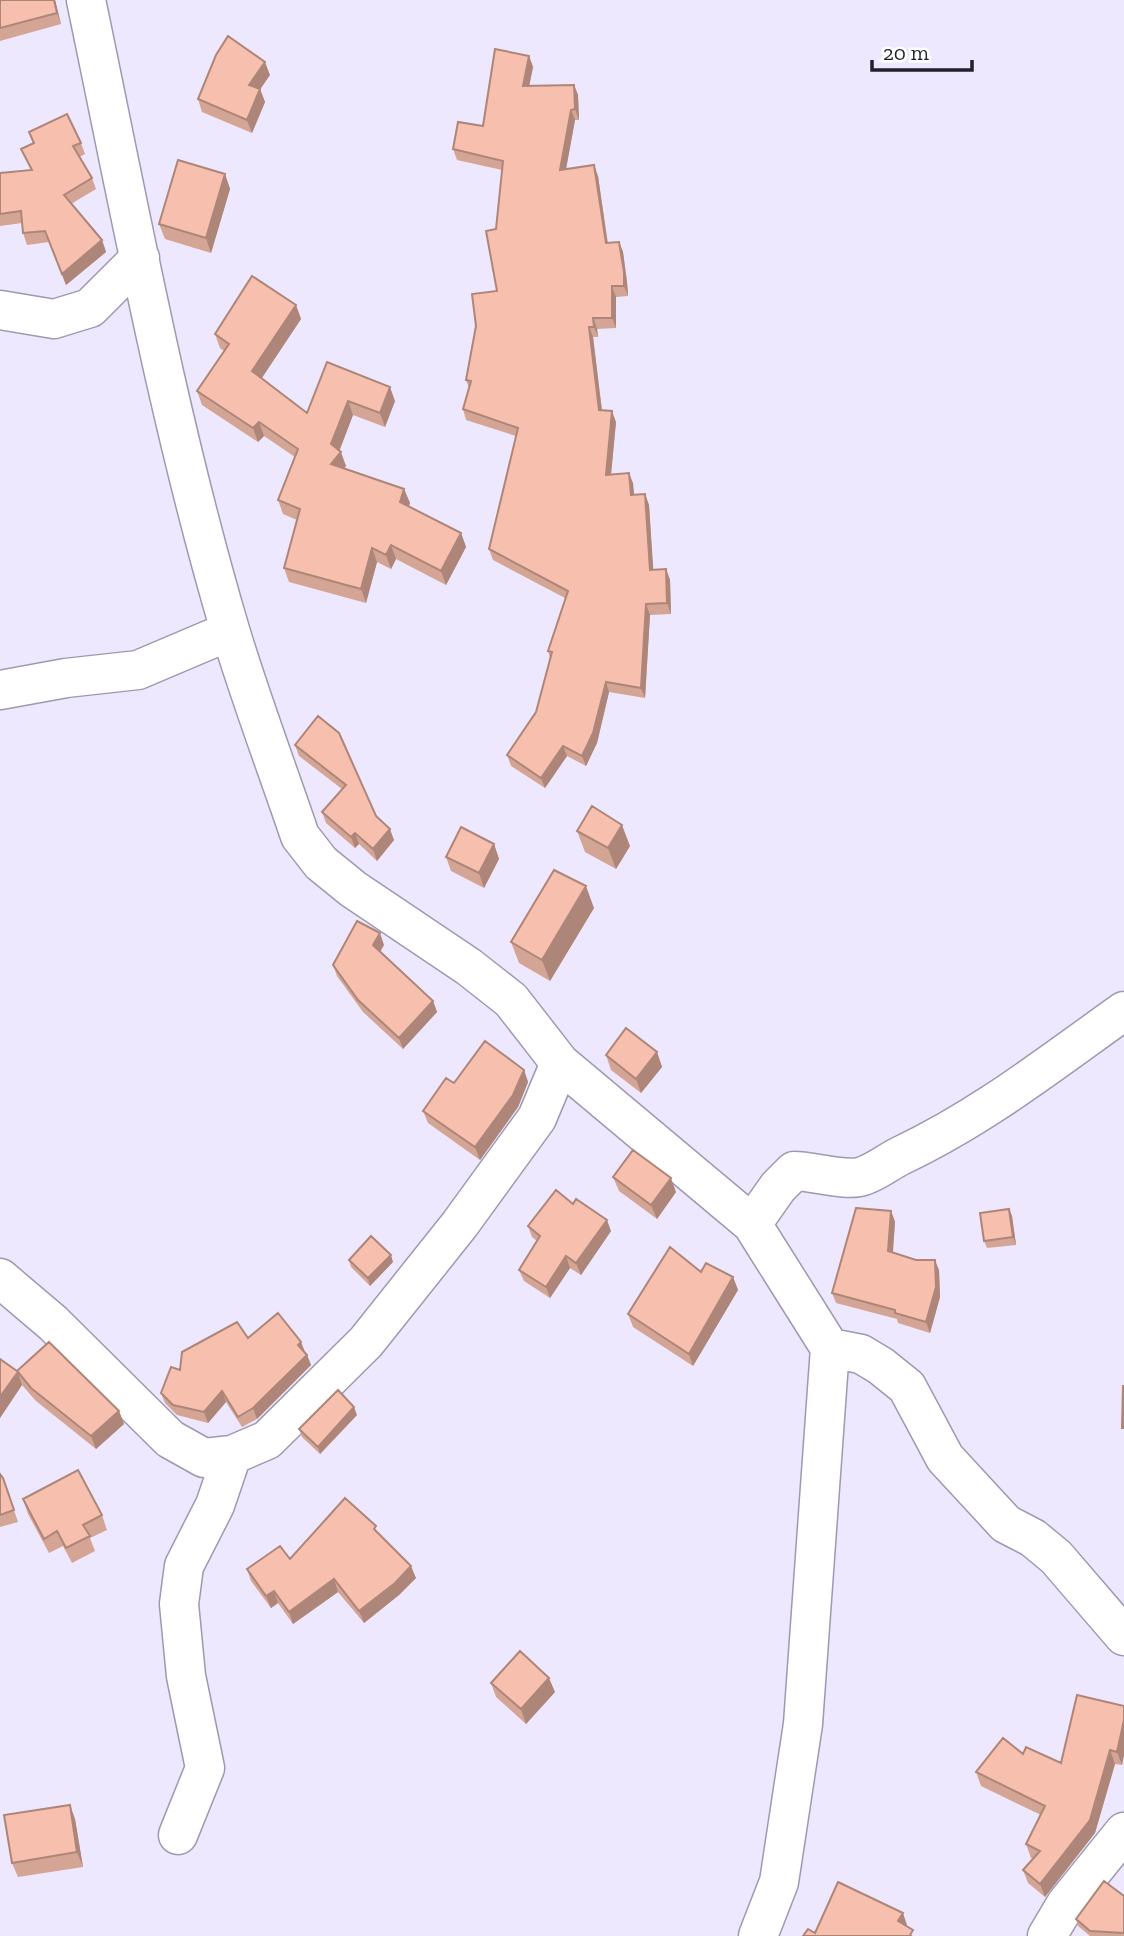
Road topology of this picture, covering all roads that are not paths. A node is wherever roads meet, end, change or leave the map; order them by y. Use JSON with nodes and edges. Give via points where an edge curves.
{"nodes":[{"id":1,"x":86,"y":0,"type":"edge"},
{"id":2,"x":140,"y":258,"type":"junction"},
{"id":3,"x":0,"y":310,"type":"edge"},
{"id":4,"x":230,"y":631,"type":"junction"},
{"id":5,"x":0,"y":690,"type":"edge"},
{"id":6,"x":1124,"y":1011,"type":"edge"},
{"id":7,"x":560,"y":1063,"type":"junction"},
{"id":8,"x":752,"y":1224,"type":"junction"},
{"id":9,"x":0,"y":1278,"type":"edge"},
{"id":10,"x":830,"y":1348,"type":"junction"},
{"id":11,"x":232,"y":1455,"type":"junction"},
{"id":12,"x":1124,"y":1636,"type":"edge"},
{"id":13,"x":1124,"y":1832,"type":"edge"},
{"id":14,"x":178,"y":1835,"type":"dead end"},
{"id":15,"x":758,"y":1936,"type":"edge"},
{"id":16,"x":1047,"y":1936,"type":"edge"}],
"edges":[{"from":1,"to":2,"type":"street"},
{"from":2,"to":3,"type":"street","via":[[90,308],[54,319]]},
{"from":2,"to":4,"type":"street"},
{"from":4,"to":5,"type":"street","via":[[138,670]]},
{"from":4,"to":7,"type":"street","via":[[300,836],[321,863],[353,889],[511,1000]]},
{"from":6,"to":8,"type":"street","via":[[999,1100],[862,1177],[794,1171]]},
{"from":7,"to":8,"type":"street"},
{"from":7,"to":11,"type":"street","via":[[537,1118],[366,1342],[267,1440]]},
{"from":8,"to":10,"type":"street"},
{"from":9,"to":11,"type":"street","via":[[170,1438],[204,1458]]},
{"from":10,"to":12,"type":"street","via":[[861,1354],[907,1387],[945,1458],[1006,1524],[1056,1557]]},
{"from":10,"to":15,"type":"street","via":[[803,1724],[779,1882]]},
{"from":11,"to":14,"type":"street","via":[[215,1505],[184,1566],[179,1604],[186,1676],[205,1768]]},
{"from":13,"to":16,"type":"street","via":[[1066,1904]]}]}
